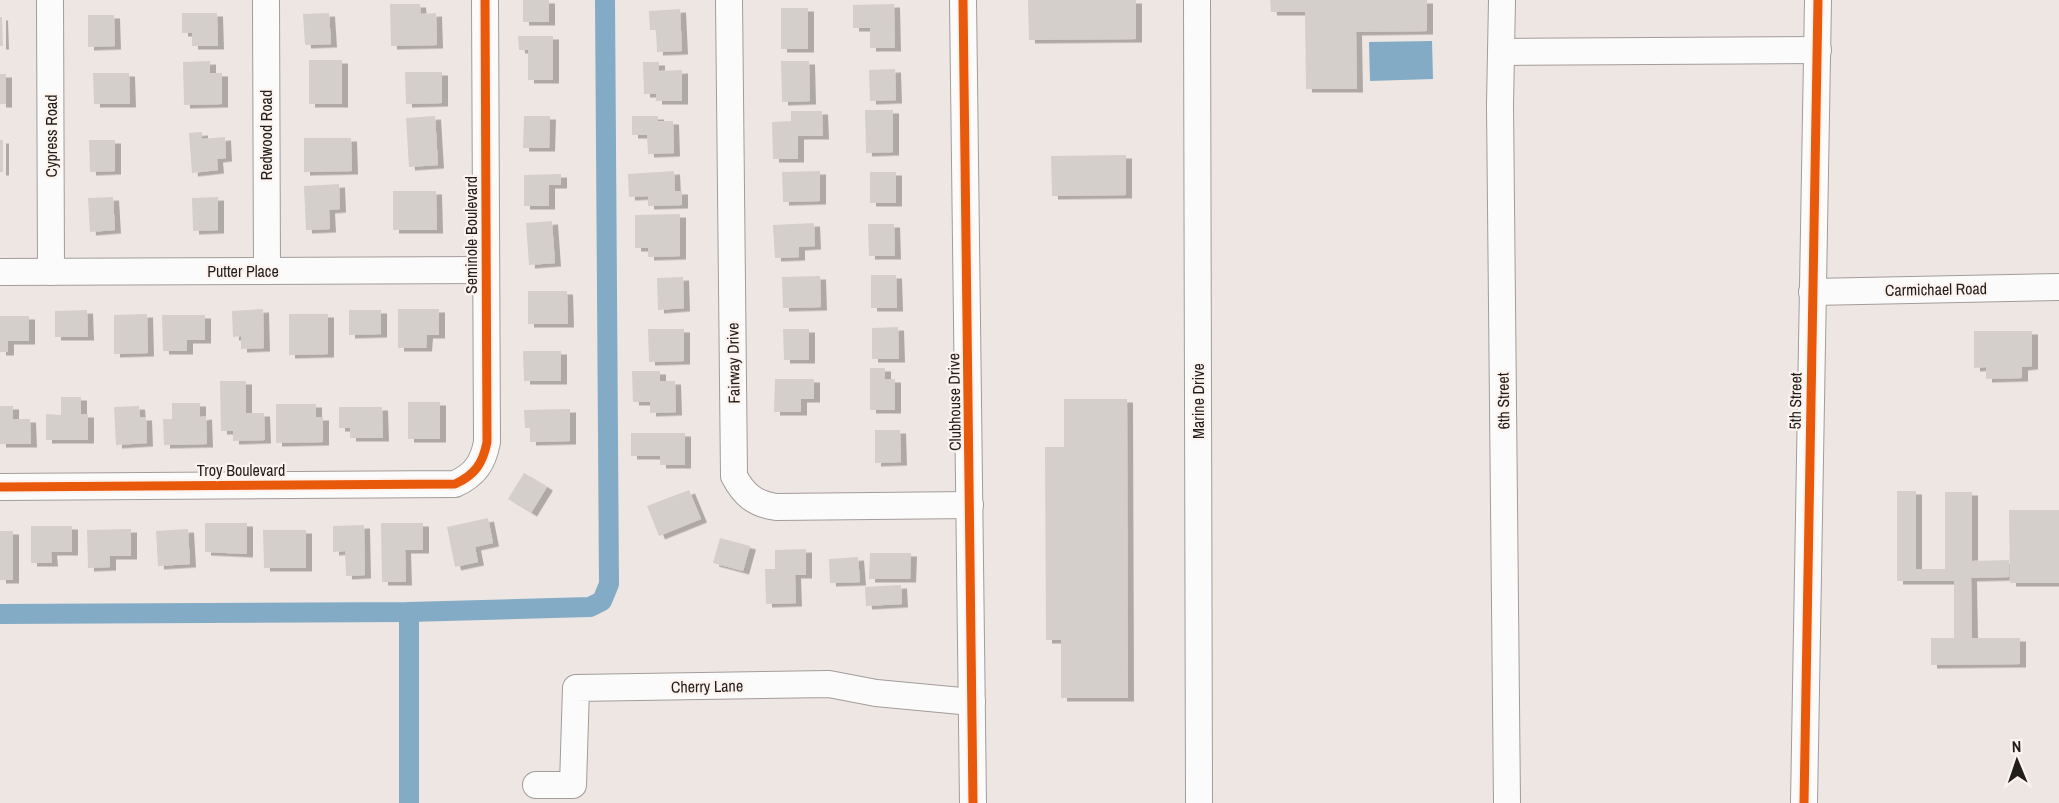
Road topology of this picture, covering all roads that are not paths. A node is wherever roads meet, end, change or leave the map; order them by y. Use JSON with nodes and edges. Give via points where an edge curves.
{"nodes":[{"id":1,"x":50,"y":0,"type":"edge"},
{"id":2,"x":266,"y":0,"type":"edge"},
{"id":3,"x":485,"y":0,"type":"edge"},
{"id":4,"x":729,"y":0,"type":"edge"},
{"id":5,"x":963,"y":0,"type":"edge"},
{"id":6,"x":1197,"y":0,"type":"edge"},
{"id":7,"x":1502,"y":0,"type":"edge"},
{"id":8,"x":1818,"y":0,"type":"edge"},
{"id":9,"x":1818,"y":50,"type":"junction"},
{"id":10,"x":1502,"y":52,"type":"junction"},
{"id":11,"x":486,"y":270,"type":"junction"},
{"id":12,"x":267,"y":271,"type":"junction"},
{"id":13,"x":0,"y":272,"type":"edge"},
{"id":14,"x":51,"y":272,"type":"junction"},
{"id":15,"x":2059,"y":287,"type":"edge"},
{"id":16,"x":1812,"y":292,"type":"junction"},
{"id":17,"x":478,"y":468,"type":"joint"},
{"id":18,"x":0,"y":487,"type":"edge"},
{"id":19,"x":970,"y":505,"type":"junction"},
{"id":20,"x":972,"y":702,"type":"junction"},
{"id":21,"x":536,"y":784,"type":"dead end"},
{"id":22,"x":974,"y":803,"type":"edge"},
{"id":23,"x":1198,"y":803,"type":"edge"},
{"id":24,"x":1507,"y":803,"type":"edge"},
{"id":25,"x":1804,"y":803,"type":"edge"}],
"edges":[{"from":1,"to":14,"type":"street","name":"Cypress Road"},
{"from":2,"to":12,"type":"street","name":"Redwood Road"},
{"from":3,"to":11,"type":"street","name":"Seminole Boulevard"},
{"from":4,"to":19,"type":"street","name":"Fairway Drive","via":[[734,476],[750,498],[776,507]]},
{"from":5,"to":19,"type":"street","name":"Clubhouse Drive"},
{"from":6,"to":23,"type":"street","name":"Marine Drive"},
{"from":7,"to":10,"type":"street","name":"6th Street"},
{"from":8,"to":9,"type":"street","name":"5th Street"},
{"from":9,"to":10,"type":"street"},
{"from":9,"to":16,"type":"street","name":"5th Street"},
{"from":10,"to":24,"type":"street","name":"6th Street"},
{"from":11,"to":12,"type":"street","name":"Putter Place"},
{"from":11,"to":17,"type":"street","name":"Seminole Boulevard","via":[[487,442]]},
{"from":12,"to":14,"type":"street","name":"Putter Place"},
{"from":13,"to":14,"type":"street","name":"Putter Place"},
{"from":15,"to":16,"type":"street","name":"Carmichael Road"},
{"from":16,"to":25,"type":"street","name":"5th Street"},
{"from":17,"to":18,"type":"street","name":"Troy Boulevard","via":[[455,484]]},
{"from":19,"to":20,"type":"street","name":"Clubhouse Drive"},
{"from":20,"to":21,"type":"street","name":"Cherry Lane","via":[[876,693],[829,684],[576,688],[573,785]]},
{"from":20,"to":22,"type":"street","name":"Clubhouse Drive"}]}
